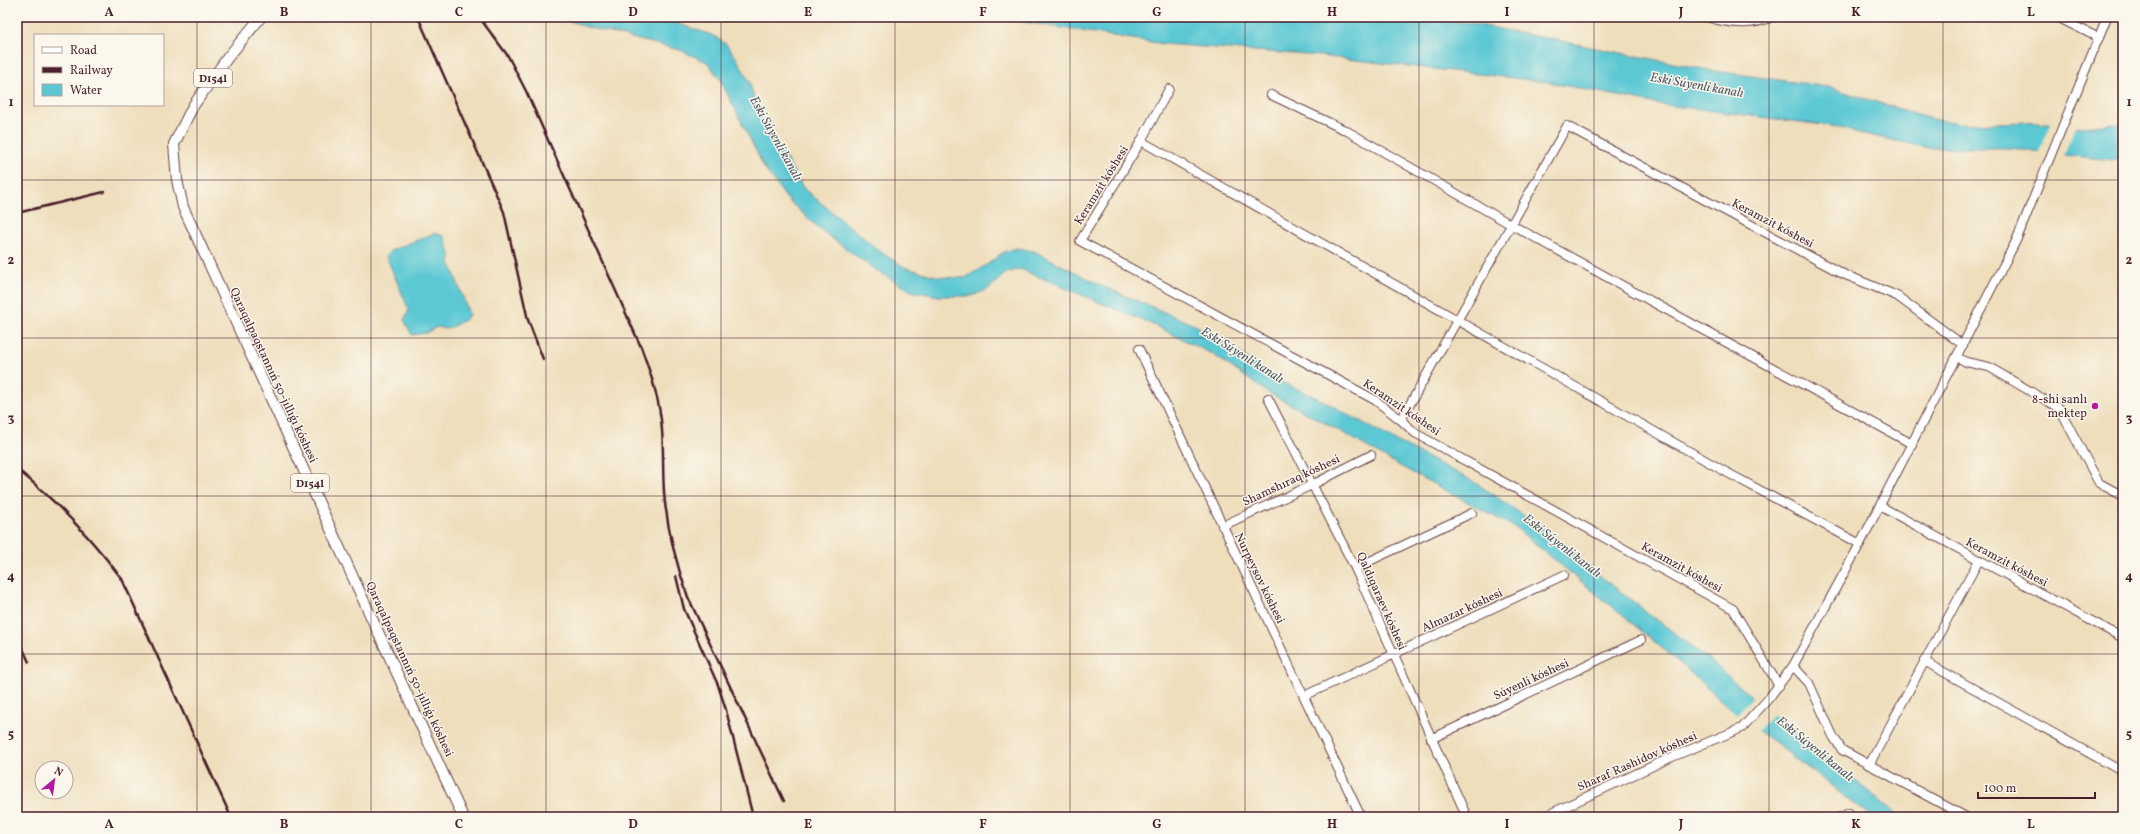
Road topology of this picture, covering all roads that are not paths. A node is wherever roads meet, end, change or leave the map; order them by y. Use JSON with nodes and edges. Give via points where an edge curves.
{"nodes":[{"id":1,"x":261,"y":17,"type":"edge"},
{"id":2,"x":1707,"y":17,"type":"edge"},
{"id":3,"x":1772,"y":17,"type":"edge"},
{"id":4,"x":2057,"y":17,"type":"edge"},
{"id":5,"x":2108,"y":17,"type":"edge"},
{"id":6,"x":1726,"y":20,"type":"edge"},
{"id":7,"x":2098,"y":38,"type":"junction"},
{"id":8,"x":1169,"y":89,"type":"dead end"},
{"id":9,"x":1271,"y":95,"type":"dead end"},
{"id":10,"x":1141,"y":141,"type":"junction"},
{"id":11,"x":1510,"y":224,"type":"junction"},
{"id":12,"x":1458,"y":321,"type":"junction"},
{"id":13,"x":1963,"y":345,"type":"junction"},
{"id":14,"x":1139,"y":349,"type":"dead end"},
{"id":15,"x":1957,"y":357,"type":"junction"},
{"id":16,"x":1268,"y":398,"type":"dead end"},
{"id":17,"x":1401,"y":420,"type":"junction"},
{"id":18,"x":1912,"y":444,"type":"junction"},
{"id":19,"x":1371,"y":455,"type":"dead end"},
{"id":20,"x":1314,"y":484,"type":"junction"},
{"id":21,"x":2123,"y":496,"type":"edge"},
{"id":22,"x":1880,"y":506,"type":"junction"},
{"id":23,"x":1472,"y":513,"type":"dead end"},
{"id":24,"x":1222,"y":526,"type":"junction"},
{"id":25,"x":1860,"y":544,"type":"junction"},
{"id":26,"x":1979,"y":560,"type":"junction"},
{"id":27,"x":1355,"y":568,"type":"junction"},
{"id":28,"x":1564,"y":575,"type":"dead end"},
{"id":29,"x":2123,"y":638,"type":"edge"},
{"id":30,"x":1641,"y":640,"type":"dead end"},
{"id":31,"x":1394,"y":655,"type":"junction"},
{"id":32,"x":1924,"y":661,"type":"junction"},
{"id":33,"x":1793,"y":666,"type":"junction"},
{"id":34,"x":1778,"y":686,"type":"junction"},
{"id":35,"x":1304,"y":696,"type":"junction"},
{"id":36,"x":1431,"y":739,"type":"junction"},
{"id":37,"x":1869,"y":765,"type":"junction"},
{"id":38,"x":2123,"y":772,"type":"edge"},
{"id":39,"x":1849,"y":813,"type":"dead end"},
{"id":40,"x":463,"y":817,"type":"edge"},
{"id":41,"x":1361,"y":817,"type":"edge"},
{"id":42,"x":1467,"y":817,"type":"edge"},
{"id":43,"x":1543,"y":817,"type":"edge"},
{"id":44,"x":1840,"y":817,"type":"edge"},
{"id":45,"x":1966,"y":817,"type":"edge"}],
"edges":[{"from":1,"to":40,"type":"main road","name":"Qaraqalpaqstannıń 50-jıllıǵı kóshesi","number":"D154l","via":[[193,106],[174,144],[177,180],[182,200]]},
{"from":2,"to":6,"type":"street"},
{"from":3,"to":6,"type":"street","via":[[1761,22]]},
{"from":4,"to":7,"type":"street"},
{"from":5,"to":7,"type":"street"},
{"from":7,"to":13,"type":"street","via":[[2016,241]]},
{"from":8,"to":10,"type":"street","name":"Keramzit kóshesi"},
{"from":9,"to":11,"type":"street","via":[[1347,131]]},
{"from":10,"to":12,"type":"street","name":"Keramzit kóshesi"},
{"from":10,"to":17,"type":"street","name":"Keramzit kóshesi","via":[[1080,241],[1375,400]]},
{"from":11,"to":12,"type":"street"},
{"from":11,"to":13,"type":"street","name":"Keramzit kóshesi","via":[[1567,126],[1842,273],[1897,296]]},
{"from":11,"to":18,"type":"street"},
{"from":12,"to":17,"type":"street"},
{"from":12,"to":25,"type":"street","name":"Keramzit kóshesi"},
{"from":13,"to":15,"type":"street"},
{"from":14,"to":24,"type":"street","name":"Nurpeysov kóshesi"},
{"from":15,"to":18,"type":"street"},
{"from":15,"to":21,"type":"street","via":[[1966,362],[1989,367],[2059,408],[2096,479]]},
{"from":16,"to":20,"type":"street","name":"Qaldıqaraev kóshesi"},
{"from":17,"to":34,"type":"street","name":"Keramzit kóshesi","via":[[1415,433],[1733,609]]},
{"from":18,"to":22,"type":"street"},
{"from":19,"to":20,"type":"street","name":"Shamshıraq kóshesi"},
{"from":20,"to":24,"type":"street","name":"Shamshıraq kóshesi"},
{"from":20,"to":27,"type":"street","name":"Qaldıqaraev kóshesi"},
{"from":22,"to":25,"type":"street"},
{"from":22,"to":26,"type":"street","name":"Keramzit kóshesi"},
{"from":23,"to":27,"type":"street"},
{"from":24,"to":35,"type":"street","name":"Nurpeysov kóshesi"},
{"from":25,"to":33,"type":"street"},
{"from":26,"to":29,"type":"street","name":"Keramzit kóshesi"},
{"from":26,"to":32,"type":"street"},
{"from":27,"to":31,"type":"street","name":"Qaldıqaraev kóshesi"},
{"from":28,"to":31,"type":"street","name":"Almazar kóshesi"},
{"from":30,"to":36,"type":"street","name":"Súyenli kóshesi"},
{"from":31,"to":35,"type":"street","name":"Almazar kóshesi"},
{"from":31,"to":36,"type":"street","name":"Qaldıqaraev kóshesi"},
{"from":32,"to":37,"type":"street"},
{"from":32,"to":38,"type":"street"},
{"from":33,"to":34,"type":"street"},
{"from":33,"to":37,"type":"street","via":[[1809,683],[1842,750]]},
{"from":34,"to":43,"type":"street","name":"Sharaf Rashidov kóshesi","via":[[1742,728],[1672,757]]},
{"from":35,"to":41,"type":"street","name":"Nurpeysov kóshesi"},
{"from":36,"to":42,"type":"street","name":"Qaldıqaraev kóshesi"},
{"from":37,"to":45,"type":"street"},
{"from":39,"to":44,"type":"street"}]}
